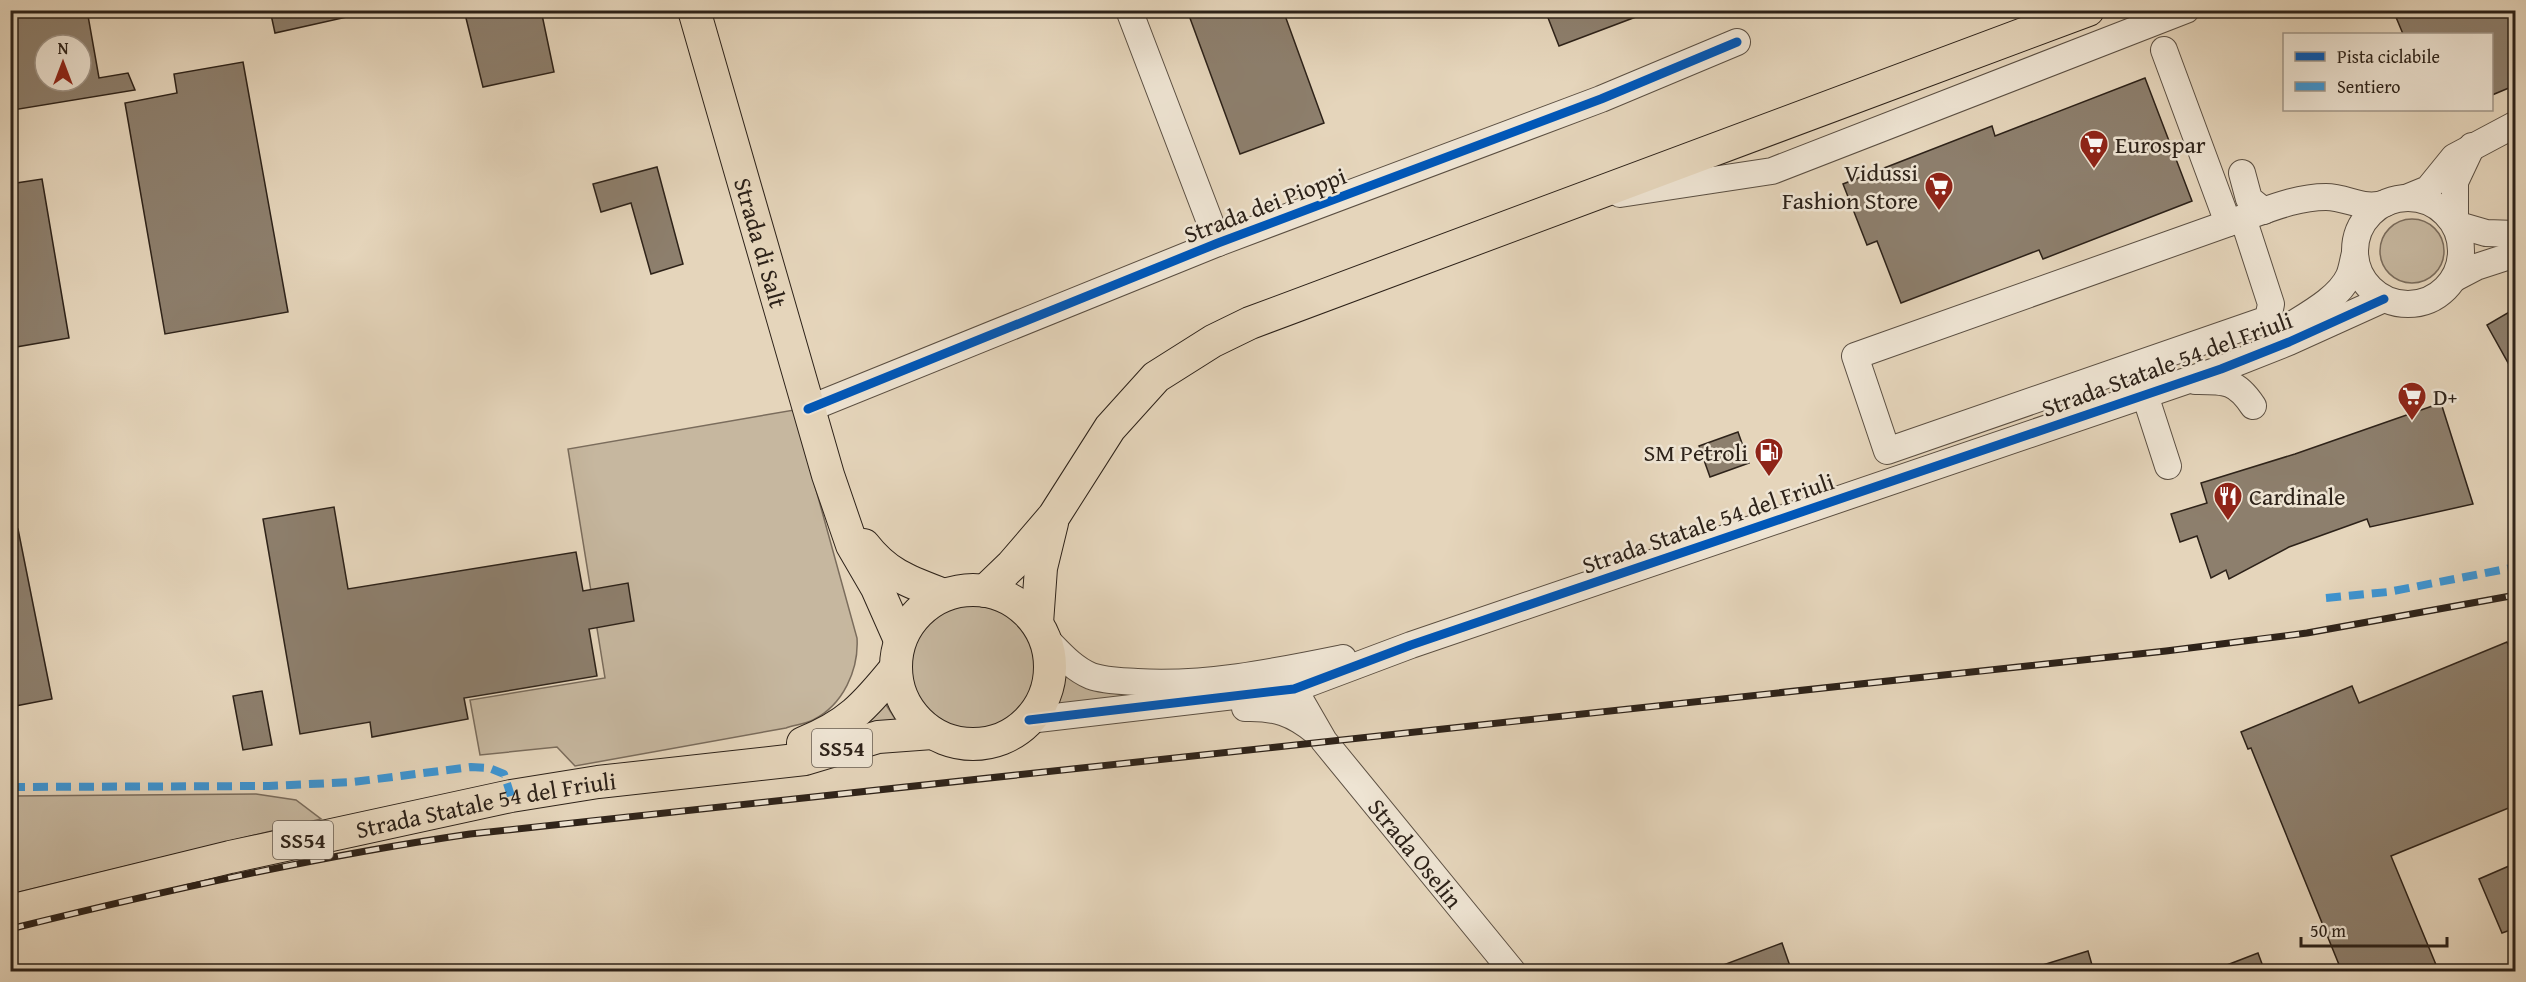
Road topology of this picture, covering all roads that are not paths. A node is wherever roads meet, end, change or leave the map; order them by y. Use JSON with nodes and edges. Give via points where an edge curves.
{"nodes":[{"id":1,"x":694,"y":10,"type":"edge"},
{"id":2,"x":1129,"y":10,"type":"edge"},
{"id":3,"x":2088,"y":10,"type":"edge"},
{"id":4,"x":2186,"y":10,"type":"edge"},
{"id":5,"x":1737,"y":42,"type":"dead end"},
{"id":6,"x":2163,"y":50,"type":"dead end"},
{"id":7,"x":2513,"y":125,"type":"edge"},
{"id":8,"x":2472,"y":146,"type":"junction"},
{"id":9,"x":2242,"y":173,"type":"dead end"},
{"id":10,"x":1590,"y":198,"type":"junction"},
{"id":11,"x":2296,"y":201,"type":"junction"},
{"id":12,"x":2396,"y":201,"type":"junction"},
{"id":13,"x":2245,"y":217,"type":"junction"},
{"id":14,"x":2455,"y":224,"type":"junction"},
{"id":15,"x":2516,"y":234,"type":"edge"},
{"id":16,"x":1218,"y":243,"type":"junction"},
{"id":17,"x":2356,"y":246,"type":"junction"},
{"id":18,"x":2516,"y":254,"type":"edge"},
{"id":19,"x":2455,"y":278,"type":"junction"},
{"id":20,"x":2384,"y":299,"type":"junction"},
{"id":21,"x":2289,"y":342,"type":"junction"},
{"id":22,"x":2221,"y":369,"type":"junction"},
{"id":23,"x":2184,"y":381,"type":"junction"},
{"id":24,"x":2145,"y":395,"type":"junction"},
{"id":25,"x":808,"y":410,"type":"junction"},
{"id":26,"x":2168,"y":466,"type":"dead end"},
{"id":27,"x":828,"y":475,"type":"junction"},
{"id":28,"x":1054,"y":516,"type":"junction"},
{"id":29,"x":985,"y":591,"type":"junction"},
{"id":30,"x":944,"y":595,"type":"junction"},
{"id":31,"x":1041,"y":631,"type":"junction"},
{"id":32,"x":1411,"y":645,"type":"junction"},
{"id":33,"x":898,"y":655,"type":"junction"},
{"id":34,"x":1243,"y":677,"type":"junction"},
{"id":35,"x":1294,"y":690,"type":"junction"},
{"id":36,"x":1079,"y":714,"type":"junction"},
{"id":37,"x":1029,"y":720,"type":"junction"},
{"id":38,"x":932,"y":733,"type":"junction"},
{"id":39,"x":1318,"y":734,"type":"junction"},
{"id":40,"x":752,"y":764,"type":"junction"},
{"id":41,"x":10,"y":911,"type":"edge"},
{"id":42,"x":1513,"y":972,"type":"edge"}],
"edges":[{"from":1,"to":25,"type":"main road","name":"Strada di Salt"},
{"from":2,"to":16,"type":"street"},
{"from":3,"to":10,"type":"main road"},
{"from":4,"to":10,"type":"street","via":[[1772,171]]},
{"from":5,"to":16,"type":"street","name":"Strada dei Pioppi","via":[[1601,99]]},
{"from":6,"to":13,"type":"street"},
{"from":7,"to":8,"type":"street"},
{"from":8,"to":12,"type":"street","via":[[2446,165],[2428,189]]},
{"from":8,"to":14,"type":"street","via":[[2455,182]]},
{"from":9,"to":13,"type":"street","via":[[2249,199]]},
{"from":10,"to":28,"type":"main road","via":[[1250,323],[1213,341],[1156,377],[1129,405],[1104,436]]},
{"from":11,"to":12,"type":"street","via":[[2325,197],[2374,207]]},
{"from":11,"to":13,"type":"street"},
{"from":11,"to":17,"type":"street","via":[[2314,203],[2337,215]]},
{"from":12,"to":14,"type":"street","via":[[2428,202]]},
{"from":12,"to":17,"type":"street","name":"Strada Statale 54 del Friuli","number":"SS54","via":[[2370,214]]},
{"from":13,"to":13,"type":"street","via":[[1855,356],[1887,451],[2268,319],[2271,304]]},
{"from":14,"to":15,"type":"street","via":[[2486,233]]},
{"from":14,"to":19,"type":"street","via":[[2462,256]]},
{"from":16,"to":25,"type":"street","name":"Strada dei Pioppi"},
{"from":17,"to":20,"type":"street","via":[[2360,275]]},
{"from":17,"to":22,"type":"street","name":"Strada Statale 54 del Friuli","number":"SS54","via":[[2348,277],[2336,293]]},
{"from":18,"to":19,"type":"street"},
{"from":19,"to":20,"type":"street","via":[[2440,295],[2421,303],[2402,305]]},
{"from":20,"to":21,"type":"street","name":"Strada Statale 54 del Friuli","number":"SS54"},
{"from":21,"to":22,"type":"street","name":"Strada Statale 54 del Friuli","number":"SS54"},
{"from":21,"to":23,"type":"street","via":[[2263,364],[2256,378],[2253,406],[2242,389],[2230,384]]},
{"from":22,"to":23,"type":"street","name":"Strada Statale 54 del Friuli","number":"SS54"},
{"from":23,"to":24,"type":"street","name":"Strada Statale 54 del Friuli","number":"SS54"},
{"from":24,"to":26,"type":"street"},
{"from":24,"to":32,"type":"street","name":"Strada Statale 54 del Friuli","number":"SS54"},
{"from":25,"to":27,"type":"main road","name":"Strada di Salt"},
{"from":27,"to":30,"type":"main road","via":[[864,546],[878,563],[891,574]]},
{"from":27,"to":33,"type":"main road","via":[[852,545],[877,588]]},
{"from":28,"to":29,"type":"main road"},
{"from":28,"to":31,"type":"main road","via":[[1041,568]]},
{"from":29,"to":30,"type":"main road","name":"Strada Statale 54 del Friuli","number":"SS54"},
{"from":29,"to":31,"type":"main road","name":"Strada Statale 54 del Friuli","number":"SS54","via":[[1010,599]]},
{"from":30,"to":33,"type":"main road","name":"Strada Statale 54 del Friuli","number":"SS54","via":[[915,615]]},
{"from":31,"to":34,"type":"street","name":"Strada Statale 54 del Friuli","number":"SS54","via":[[1072,665],[1094,677],[1185,683]]},
{"from":31,"to":37,"type":"main road","name":"Strada Statale 54 del Friuli","number":"SS54","via":[[1050,662],[1048,685]]},
{"from":32,"to":34,"type":"street","name":"Strada Statale 54 del Friuli","number":"SS54"},
{"from":32,"to":35,"type":"street","name":"Strada Statale 54 del Friuli","number":"SS54"},
{"from":32,"to":39,"type":"street","name":"Strada Statale 54 del Friuli","via":[[1334,682],[1323,702]]},
{"from":33,"to":38,"type":"main road","name":"Strada Statale 54 del Friuli","number":"SS54","via":[[904,703]]},
{"from":33,"to":40,"type":"main road","name":"Strada Statale 54 del Friuli","number":"SS54","via":[[867,703],[847,722]]},
{"from":34,"to":35,"type":"street","via":[[1266,678],[1288,684]]},
{"from":35,"to":36,"type":"street","name":"Strada Statale 54 del Friuli","number":"SS54"},
{"from":35,"to":39,"type":"street"},
{"from":36,"to":37,"type":"street","name":"Strada Statale 54 del Friuli","number":"SS54"},
{"from":36,"to":39,"type":"street","name":"Strada Statale 54 del Friuli","number":"SS54","via":[[1130,725],[1265,708],[1298,717]]},
{"from":37,"to":38,"type":"main road","name":"Strada Statale 54 del Friuli","number":"SS54","via":[[1003,738],[986,743],[964,744]]},
{"from":38,"to":40,"type":"main road","name":"Strada Statale 54 del Friuli","number":"SS54","via":[[878,737],[805,759]]},
{"from":39,"to":42,"type":"street","name":"Strada Oselin"},
{"from":40,"to":41,"type":"main road","name":"Strada Statale 54 del Friuli","number":"SS54","via":[[511,796],[230,857]]}]}
